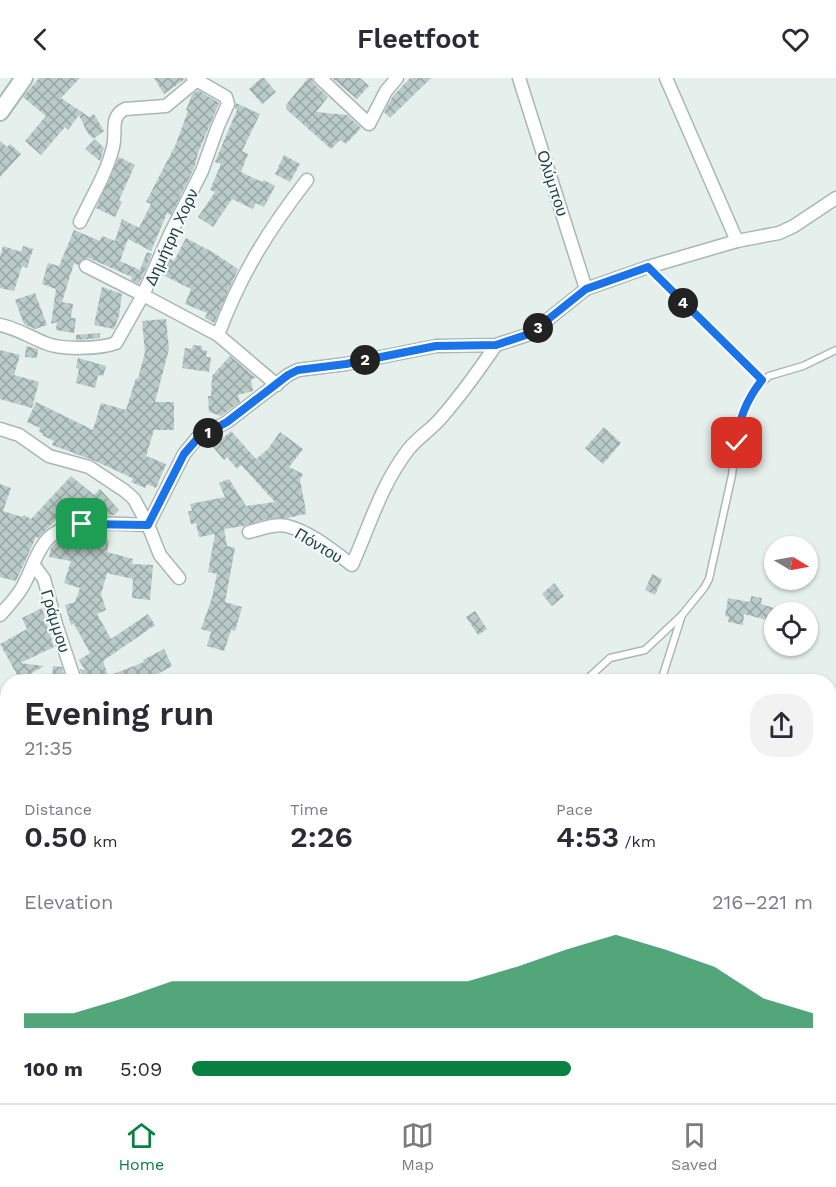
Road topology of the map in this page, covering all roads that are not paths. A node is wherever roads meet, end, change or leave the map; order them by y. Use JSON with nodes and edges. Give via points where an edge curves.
{"nodes":[{"id":1,"x":24,"y":78,"type":"edge"},
{"id":2,"x":320,"y":78,"type":"edge"},
{"id":3,"x":397,"y":78,"type":"edge"},
{"id":4,"x":519,"y":78,"type":"edge"},
{"id":5,"x":666,"y":78,"type":"edge"},
{"id":6,"x":194,"y":79,"type":"edge"},
{"id":7,"x":0,"y":112,"type":"edge"},
{"id":8,"x":307,"y":180,"type":"dead end"},
{"id":9,"x":836,"y":198,"type":"edge"},
{"id":10,"x":80,"y":222,"type":"dead end"},
{"id":11,"x":737,"y":241,"type":"junction"},
{"id":12,"x":86,"y":266,"type":"dead end"},
{"id":13,"x":648,"y":267,"type":"junction"},
{"id":14,"x":586,"y":289,"type":"junction"},
{"id":15,"x":143,"y":295,"type":"junction"},
{"id":16,"x":0,"y":325,"type":"edge"},
{"id":17,"x":218,"y":335,"type":"junction"},
{"id":18,"x":496,"y":345,"type":"junction"},
{"id":19,"x":836,"y":350,"type":"edge"},
{"id":20,"x":762,"y":380,"type":"junction"},
{"id":21,"x":277,"y":385,"type":"junction"},
{"id":22,"x":0,"y":429,"type":"edge"},
{"id":23,"x":148,"y":525,"type":"junction"},
{"id":24,"x":249,"y":532,"type":"dead end"},
{"id":25,"x":33,"y":564,"type":"junction"},
{"id":26,"x":179,"y":578,"type":"dead end"},
{"id":27,"x":0,"y":615,"type":"edge"},
{"id":28,"x":682,"y":615,"type":"junction"},
{"id":29,"x":73,"y":674,"type":"edge"},
{"id":30,"x":593,"y":674,"type":"edge"},
{"id":31,"x":664,"y":674,"type":"edge"}],
"edges":[{"from":1,"to":7,"type":"main road"},
{"from":2,"to":3,"type":"street","via":[[369,124]]},
{"from":4,"to":14,"type":"street","name":"Ολύμπου"},
{"from":5,"to":11,"type":"street"},
{"from":6,"to":10,"type":"street","via":[[166,106],[125,109],[117,115],[112,150]]},
{"from":6,"to":15,"type":"street","name":"Δημήτρη Χορν","via":[[226,97],[228,104],[202,171]]},
{"from":8,"to":17,"type":"street","via":[[261,244],[241,279]]},
{"from":9,"to":11,"type":"street","via":[[779,233]]},
{"from":11,"to":13,"type":"street"},
{"from":12,"to":15,"type":"street"},
{"from":13,"to":14,"type":"street"},
{"from":13,"to":20,"type":"lane"},
{"from":14,"to":18,"type":"street","via":[[536,329]]},
{"from":15,"to":16,"type":"street","via":[[116,343],[110,345],[55,346]]},
{"from":15,"to":17,"type":"street","name":"Δημήτρη Χορν"},
{"from":17,"to":21,"type":"street","name":"Δημήτρη Χορν"},
{"from":18,"to":21,"type":"street","via":[[436,346],[298,370]]},
{"from":18,"to":24,"type":"street","name":"Πόντου","via":[[440,419],[408,449],[382,489],[352,565],[322,543],[286,526]]},
{"from":19,"to":20,"type":"lane"},
{"from":20,"to":28,"type":"lane","via":[[741,414],[709,579]]},
{"from":21,"to":23,"type":"street","via":[[198,438],[184,454]]},
{"from":22,"to":23,"type":"street","via":[[19,435],[48,456],[89,467],[134,499]]},
{"from":23,"to":25,"type":"street","via":[[82,524],[64,529],[47,540]]},
{"from":23,"to":26,"type":"street","via":[[160,555]]},
{"from":25,"to":27,"type":"street","via":[[22,588]]},
{"from":25,"to":29,"type":"street","name":"Γράμμου","via":[[44,579]]},
{"from":28,"to":30,"type":"lane","via":[[645,650],[610,658]]},
{"from":28,"to":31,"type":"lane"}]}
